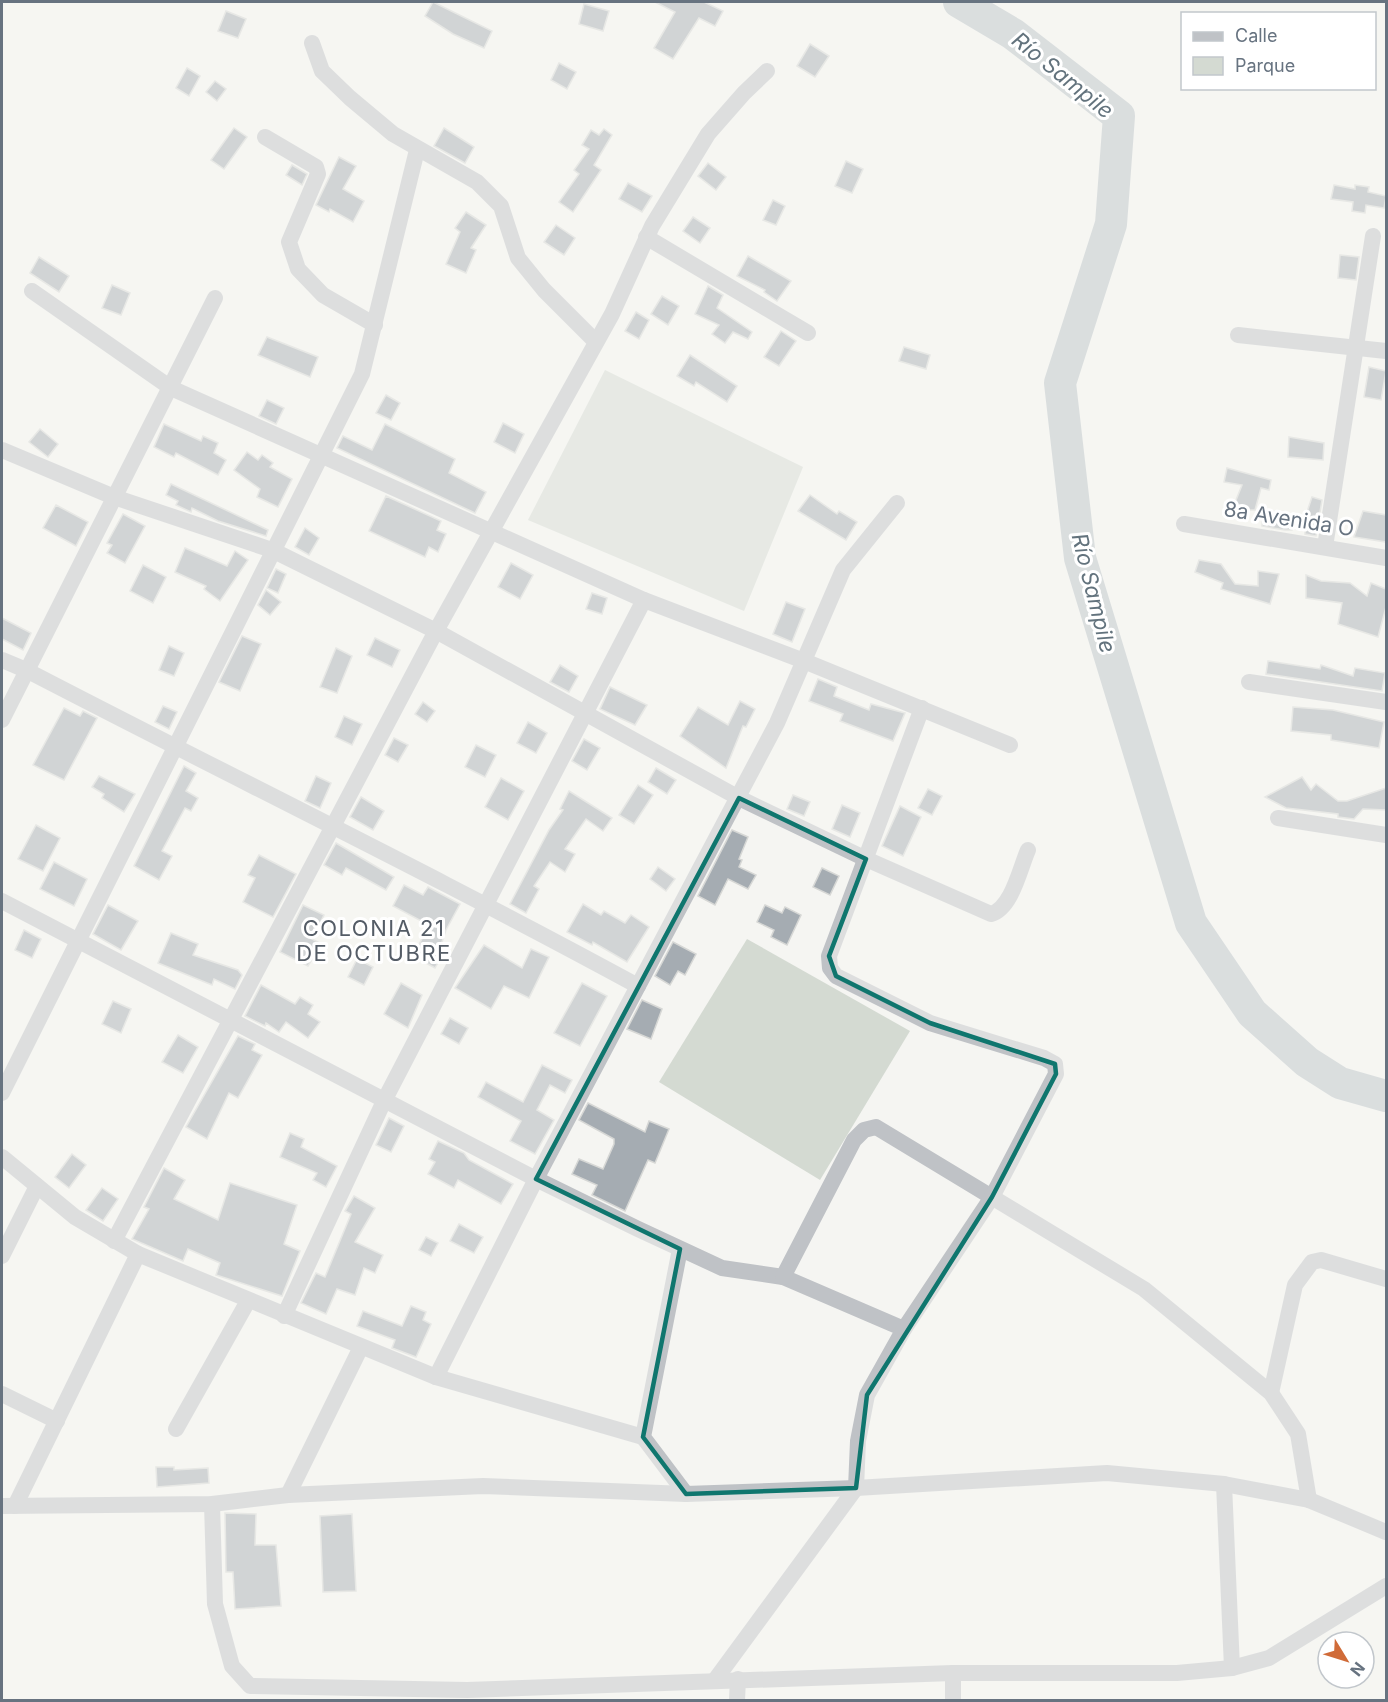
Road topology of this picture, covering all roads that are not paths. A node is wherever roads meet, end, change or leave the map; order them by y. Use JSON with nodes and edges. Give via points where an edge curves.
{"nodes":[{"id":1,"x":312,"y":43,"type":"dead end"},
{"id":2,"x":767,"y":71,"type":"dead end"},
{"id":3,"x":265,"y":136,"type":"dead end"},
{"id":4,"x":417,"y":150,"type":"junction"},
{"id":5,"x":1373,"y":236,"type":"dead end"},
{"id":6,"x":646,"y":237,"type":"junction"},
{"id":7,"x":32,"y":291,"type":"dead end"},
{"id":8,"x":215,"y":298,"type":"dead end"},
{"id":9,"x":375,"y":325,"type":"junction"},
{"id":10,"x":808,"y":333,"type":"dead end"},
{"id":11,"x":1238,"y":335,"type":"dead end"},
{"id":12,"x":597,"y":342,"type":"junction"},
{"id":13,"x":1356,"y":347,"type":"junction"},
{"id":14,"x":1386,"y":351,"type":"edge"},
{"id":15,"x":171,"y":388,"type":"junction"},
{"id":16,"x":2,"y":450,"type":"edge"},
{"id":17,"x":319,"y":456,"type":"junction"},
{"id":18,"x":114,"y":497,"type":"junction"},
{"id":19,"x":897,"y":503,"type":"dead end"},
{"id":20,"x":1184,"y":524,"type":"dead end"},
{"id":21,"x":491,"y":533,"type":"junction"},
{"id":22,"x":1324,"y":547,"type":"junction"},
{"id":23,"x":272,"y":550,"type":"junction"},
{"id":24,"x":1386,"y":558,"type":"edge"},
{"id":25,"x":644,"y":600,"type":"junction"},
{"id":26,"x":436,"y":632,"type":"junction"},
{"id":27,"x":2,"y":660,"type":"edge"},
{"id":28,"x":804,"y":661,"type":"junction"},
{"id":29,"x":26,"y":670,"type":"junction"},
{"id":30,"x":1249,"y":682,"type":"dead end"},
{"id":31,"x":1386,"y":702,"type":"edge"},
{"id":32,"x":922,"y":708,"type":"junction"},
{"id":33,"x":584,"y":713,"type":"junction"},
{"id":34,"x":2,"y":720,"type":"edge"},
{"id":35,"x":1010,"y":745,"type":"dead end"},
{"id":36,"x":175,"y":748,"type":"junction"},
{"id":37,"x":739,"y":798,"type":"junction"},
{"id":38,"x":1278,"y":818,"type":"dead end"},
{"id":39,"x":332,"y":825,"type":"junction"},
{"id":40,"x":1386,"y":835,"type":"edge"},
{"id":41,"x":1028,"y":850,"type":"dead end"},
{"id":42,"x":866,"y":859,"type":"junction"},
{"id":43,"x":2,"y":901,"type":"edge"},
{"id":44,"x":487,"y":903,"type":"junction"},
{"id":45,"x":80,"y":940,"type":"junction"},
{"id":46,"x":638,"y":986,"type":"junction"},
{"id":47,"x":230,"y":1019,"type":"junction"},
{"id":48,"x":2,"y":1093,"type":"edge"},
{"id":49,"x":384,"y":1101,"type":"junction"},
{"id":50,"x":2,"y":1157,"type":"edge"},
{"id":51,"x":536,"y":1179,"type":"junction"},
{"id":52,"x":37,"y":1186,"type":"junction"},
{"id":53,"x":992,"y":1197,"type":"junction"},
{"id":54,"x":114,"y":1241,"type":"junction"},
{"id":55,"x":680,"y":1249,"type":"junction"},
{"id":56,"x":138,"y":1254,"type":"junction"},
{"id":57,"x":2,"y":1256,"type":"edge"},
{"id":58,"x":783,"y":1276,"type":"junction"},
{"id":59,"x":1386,"y":1279,"type":"edge"},
{"id":60,"x":248,"y":1301,"type":"junction"},
{"id":61,"x":284,"y":1316,"type":"junction"},
{"id":62,"x":904,"y":1329,"type":"junction"},
{"id":63,"x":361,"y":1347,"type":"junction"},
{"id":64,"x":436,"y":1377,"type":"junction"},
{"id":65,"x":1271,"y":1393,"type":"junction"},
{"id":66,"x":2,"y":1394,"type":"edge"},
{"id":67,"x":57,"y":1421,"type":"junction"},
{"id":68,"x":176,"y":1429,"type":"dead end"},
{"id":69,"x":643,"y":1437,"type":"junction"},
{"id":70,"x":1224,"y":1484,"type":"junction"},
{"id":71,"x":856,"y":1488,"type":"junction"},
{"id":72,"x":686,"y":1494,"type":"junction"},
{"id":73,"x":288,"y":1495,"type":"junction"},
{"id":74,"x":1309,"y":1500,"type":"junction"},
{"id":75,"x":212,"y":1504,"type":"junction"},
{"id":76,"x":8,"y":1506,"type":"edge"},
{"id":77,"x":1386,"y":1532,"type":"edge"},
{"id":78,"x":1386,"y":1586,"type":"edge"},
{"id":79,"x":1232,"y":1668,"type":"junction"},
{"id":80,"x":953,"y":1673,"type":"junction"},
{"id":81,"x":738,"y":1679,"type":"junction"},
{"id":82,"x":715,"y":1680,"type":"junction"},
{"id":83,"x":339,"y":1694,"type":"edge"},
{"id":84,"x":467,"y":1695,"type":"edge"},
{"id":85,"x":737,"y":1701,"type":"edge"},
{"id":86,"x":953,"y":1701,"type":"edge"}],
"edges":[{"from":1,"to":4,"type":"street","via":[[322,72]]},
{"from":2,"to":6,"type":"street","via":[[708,134]]},
{"from":3,"to":9,"type":"street","via":[[316,167],[318,174],[289,242],[298,269],[323,295]]},
{"from":4,"to":9,"type":"street"},
{"from":4,"to":12,"type":"street","via":[[477,182],[501,206],[518,258]]},
{"from":5,"to":13,"type":"street"},
{"from":6,"to":10,"type":"street"},
{"from":6,"to":12,"type":"street"},
{"from":7,"to":15,"type":"street"},
{"from":8,"to":15,"type":"street"},
{"from":9,"to":17,"type":"street","via":[[362,374]]},
{"from":11,"to":13,"type":"street"},
{"from":12,"to":21,"type":"street"},
{"from":13,"to":14,"type":"street"},
{"from":13,"to":22,"type":"street"},
{"from":15,"to":17,"type":"street"},
{"from":15,"to":18,"type":"street"},
{"from":16,"to":18,"type":"street"},
{"from":17,"to":21,"type":"street"},
{"from":17,"to":23,"type":"street"},
{"from":18,"to":23,"type":"street"},
{"from":18,"to":29,"type":"street"},
{"from":19,"to":28,"type":"street","via":[[843,570]]},
{"from":20,"to":22,"type":"street","name":"8a Avenida O"},
{"from":21,"to":25,"type":"street"},
{"from":21,"to":26,"type":"street"},
{"from":22,"to":24,"type":"street","name":"8a Avenida O"},
{"from":23,"to":26,"type":"street"},
{"from":23,"to":36,"type":"street"},
{"from":25,"to":28,"type":"street"},
{"from":25,"to":33,"type":"street"},
{"from":26,"to":33,"type":"street"},
{"from":26,"to":39,"type":"street"},
{"from":27,"to":29,"type":"street"},
{"from":28,"to":32,"type":"street"},
{"from":28,"to":37,"type":"street"},
{"from":29,"to":34,"type":"street"},
{"from":29,"to":36,"type":"street"},
{"from":30,"to":31,"type":"street"},
{"from":32,"to":35,"type":"street"},
{"from":32,"to":42,"type":"street"},
{"from":33,"to":37,"type":"street"},
{"from":33,"to":44,"type":"street"},
{"from":36,"to":39,"type":"street"},
{"from":36,"to":45,"type":"street"},
{"from":37,"to":42,"type":"street"},
{"from":37,"to":46,"type":"street"},
{"from":38,"to":40,"type":"street"},
{"from":39,"to":44,"type":"street"},
{"from":39,"to":47,"type":"street"},
{"from":41,"to":42,"type":"street","via":[[1006,903],[999,912],[991,914]]},
{"from":42,"to":53,"type":"street","via":[[829,956],[830,968],[836,976],[930,1023],[1055,1064],[1056,1074]]},
{"from":43,"to":45,"type":"street"},
{"from":44,"to":46,"type":"street"},
{"from":44,"to":49,"type":"street"},
{"from":45,"to":47,"type":"street"},
{"from":45,"to":48,"type":"street"},
{"from":46,"to":51,"type":"street"},
{"from":47,"to":49,"type":"street"},
{"from":47,"to":54,"type":"street"},
{"from":49,"to":51,"type":"street"},
{"from":49,"to":61,"type":"street"},
{"from":50,"to":52,"type":"street"},
{"from":51,"to":55,"type":"street"},
{"from":51,"to":64,"type":"street"},
{"from":52,"to":54,"type":"street","via":[[75,1217]]},
{"from":52,"to":57,"type":"street"},
{"from":53,"to":58,"type":"street","via":[[876,1127],[864,1130],[854,1140]]},
{"from":53,"to":62,"type":"street"},
{"from":53,"to":65,"type":"street","via":[[1144,1289]]},
{"from":54,"to":56,"type":"street"},
{"from":55,"to":58,"type":"street","via":[[722,1268]]},
{"from":55,"to":69,"type":"street"},
{"from":56,"to":60,"type":"street"},
{"from":56,"to":67,"type":"street"},
{"from":58,"to":62,"type":"street"},
{"from":59,"to":65,"type":"street","via":[[1321,1260],[1312,1262],[1295,1285]]},
{"from":60,"to":61,"type":"street"},
{"from":60,"to":68,"type":"street"},
{"from":61,"to":63,"type":"street"},
{"from":62,"to":71,"type":"street","via":[[867,1395],[858,1441]]},
{"from":63,"to":64,"type":"street"},
{"from":63,"to":73,"type":"street"},
{"from":64,"to":69,"type":"street"},
{"from":65,"to":74,"type":"street","via":[[1298,1434]]},
{"from":66,"to":67,"type":"street"},
{"from":67,"to":76,"type":"street"},
{"from":69,"to":72,"type":"street"},
{"from":70,"to":71,"type":"street","via":[[1107,1473]]},
{"from":70,"to":74,"type":"street"},
{"from":70,"to":79,"type":"street"},
{"from":71,"to":72,"type":"street"},
{"from":71,"to":82,"type":"street"},
{"from":72,"to":73,"type":"street","via":[[483,1486]]},
{"from":73,"to":75,"type":"street"},
{"from":74,"to":77,"type":"street"},
{"from":75,"to":76,"type":"street"},
{"from":75,"to":83,"type":"street","via":[[215,1604],[232,1666],[250,1686]]},
{"from":78,"to":79,"type":"street","via":[[1269,1658]]},
{"from":79,"to":80,"type":"street","via":[[1177,1673]]},
{"from":80,"to":81,"type":"street"},
{"from":80,"to":86,"type":"street"},
{"from":81,"to":82,"type":"street"},
{"from":81,"to":85,"type":"street"},
{"from":82,"to":84,"type":"street"},
{"from":83,"to":84,"type":"street"}]}
